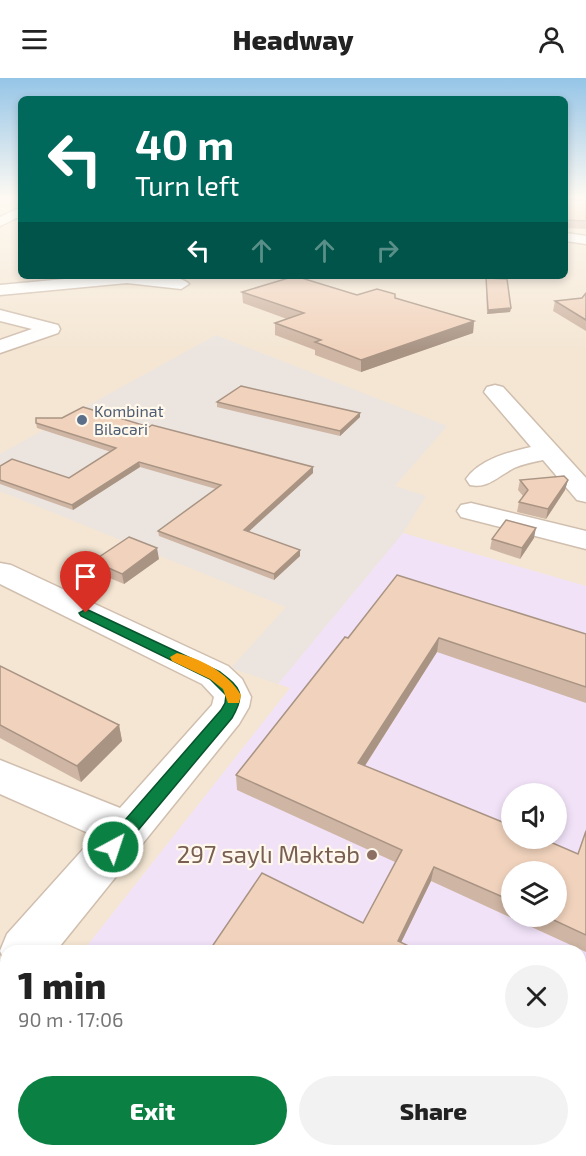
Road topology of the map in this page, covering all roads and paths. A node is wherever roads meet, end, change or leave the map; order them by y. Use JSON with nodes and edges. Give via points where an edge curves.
{"nodes":[{"id":1,"x":18,"y":273,"type":"edge"},
{"id":2,"x":0,"y":279,"type":"edge"},
{"id":3,"x":111,"y":279,"type":"edge"},
{"id":4,"x":145,"y":279,"type":"edge"},
{"id":5,"x":83,"y":282,"type":"junction"},
{"id":6,"x":181,"y":284,"type":"dead end"},
{"id":7,"x":0,"y":290,"type":"edge"},
{"id":8,"x":136,"y":295,"type":"dead end"},
{"id":9,"x":0,"y":315,"type":"edge"},
{"id":10,"x":0,"y":347,"type":"edge"},
{"id":11,"x":495,"y":392,"type":"dead end"},
{"id":12,"x":549,"y":452,"type":"junction"},
{"id":13,"x":479,"y":479,"type":"dead end"},
{"id":14,"x":584,"y":489,"type":"edge"},
{"id":15,"x":471,"y":511,"type":"dead end"},
{"id":16,"x":586,"y":540,"type":"edge"},
{"id":17,"x":0,"y":572,"type":"edge"},
{"id":18,"x":0,"y":776,"type":"edge"},
{"id":19,"x":127,"y":830,"type":"junction"},
{"id":20,"x":30,"y":945,"type":"edge"}],
"edges":[{"from":1,"to":2,"type":"street"},
{"from":3,"to":5,"type":"street"},
{"from":4,"to":6,"type":"street"},
{"from":5,"to":7,"type":"street"},
{"from":5,"to":8,"type":"street"},
{"from":9,"to":10,"type":"street","via":[[51,328]]},
{"from":11,"to":12,"type":"street"},
{"from":12,"to":13,"type":"street","via":[[501,463]]},
{"from":12,"to":14,"type":"street"},
{"from":15,"to":16,"type":"street"},
{"from":17,"to":19,"type":"street","via":[[215,675],[234,695],[226,714]]},
{"from":18,"to":19,"type":"street"},
{"from":19,"to":20,"type":"street"}]}
